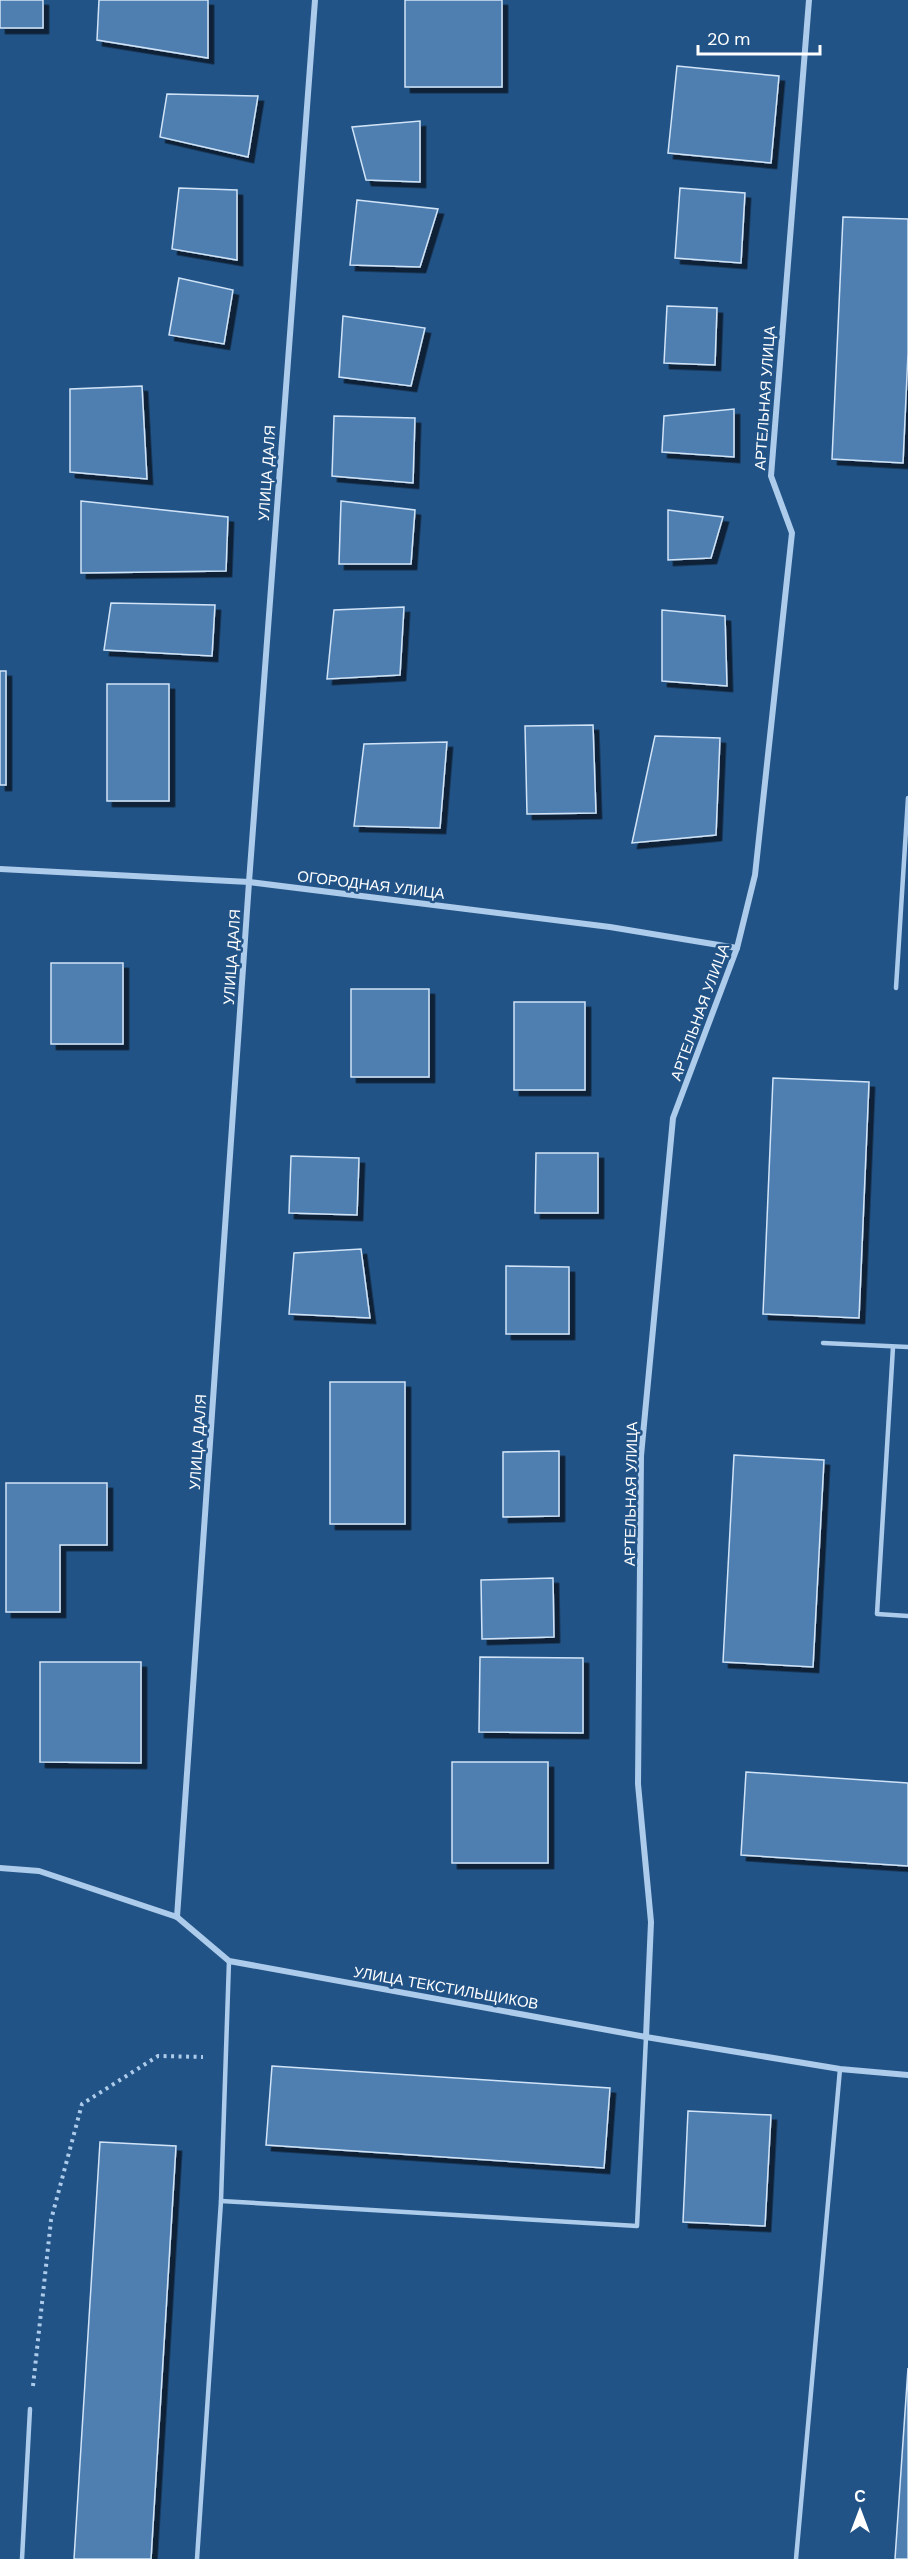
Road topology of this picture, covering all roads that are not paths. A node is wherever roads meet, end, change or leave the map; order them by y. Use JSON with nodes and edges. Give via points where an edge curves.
{"nodes":[{"id":1,"x":315,"y":0,"type":"edge"},
{"id":2,"x":809,"y":0,"type":"edge"},
{"id":3,"x":908,"y":798,"type":"edge"},
{"id":4,"x":0,"y":869,"type":"edge"},
{"id":5,"x":249,"y":882,"type":"junction"},
{"id":6,"x":737,"y":948,"type":"junction"},
{"id":7,"x":896,"y":988,"type":"dead end"},
{"id":8,"x":823,"y":1343,"type":"dead end"},
{"id":9,"x":892,"y":1347,"type":"junction"},
{"id":10,"x":908,"y":1347,"type":"edge"},
{"id":11,"x":908,"y":1616,"type":"edge"},
{"id":12,"x":0,"y":1868,"type":"edge"},
{"id":13,"x":177,"y":1917,"type":"junction"},
{"id":14,"x":229,"y":1961,"type":"junction"},
{"id":15,"x":646,"y":2037,"type":"junction"},
{"id":16,"x":840,"y":2069,"type":"junction"},
{"id":17,"x":908,"y":2075,"type":"edge"},
{"id":18,"x":221,"y":2201,"type":"junction"},
{"id":19,"x":30,"y":2409,"type":"road end"},
{"id":20,"x":22,"y":2559,"type":"edge"},
{"id":21,"x":197,"y":2559,"type":"edge"},
{"id":22,"x":796,"y":2559,"type":"edge"}],
"edges":[{"from":1,"to":5,"type":"street","name":"УЛИЦА ДАЛЯ"},
{"from":2,"to":6,"type":"street","name":"АРТЕЛЬНАЯ УЛИЦА","via":[[771,476],[792,533],[754,875]]},
{"from":3,"to":7,"type":"lane"},
{"from":4,"to":5,"type":"street","name":"ОГОРОДНАЯ УЛИЦА"},
{"from":5,"to":6,"type":"street","name":"ОГОРОДНАЯ УЛИЦА","via":[[610,927]]},
{"from":5,"to":13,"type":"street","name":"УЛИЦА ДАЛЯ"},
{"from":6,"to":15,"type":"street","name":"АРТЕЛЬНАЯ УЛИЦА","via":[[673,1118],[640,1456],[638,1784],[651,1922]]},
{"from":8,"to":9,"type":"lane"},
{"from":9,"to":10,"type":"lane"},
{"from":9,"to":11,"type":"lane","via":[[877,1614]]},
{"from":12,"to":13,"type":"street","name":"УЛИЦА ТЕКСТИЛЬЩИКОВ","via":[[39,1871]]},
{"from":13,"to":14,"type":"street","name":"УЛИЦА ТЕКСТИЛЬЩИКОВ"},
{"from":14,"to":15,"type":"street","name":"УЛИЦА ТЕКСТИЛЬЩИКОВ"},
{"from":14,"to":18,"type":"lane"},
{"from":15,"to":16,"type":"street","name":"УЛИЦА ТЕКСТИЛЬЩИКОВ"},
{"from":15,"to":18,"type":"lane","via":[[637,2226]]},
{"from":16,"to":17,"type":"street","name":"УЛИЦА ТЕКСТИЛЬЩИКОВ"},
{"from":16,"to":22,"type":"lane"},
{"from":18,"to":21,"type":"lane"},
{"from":19,"to":20,"type":"lane"}]}
